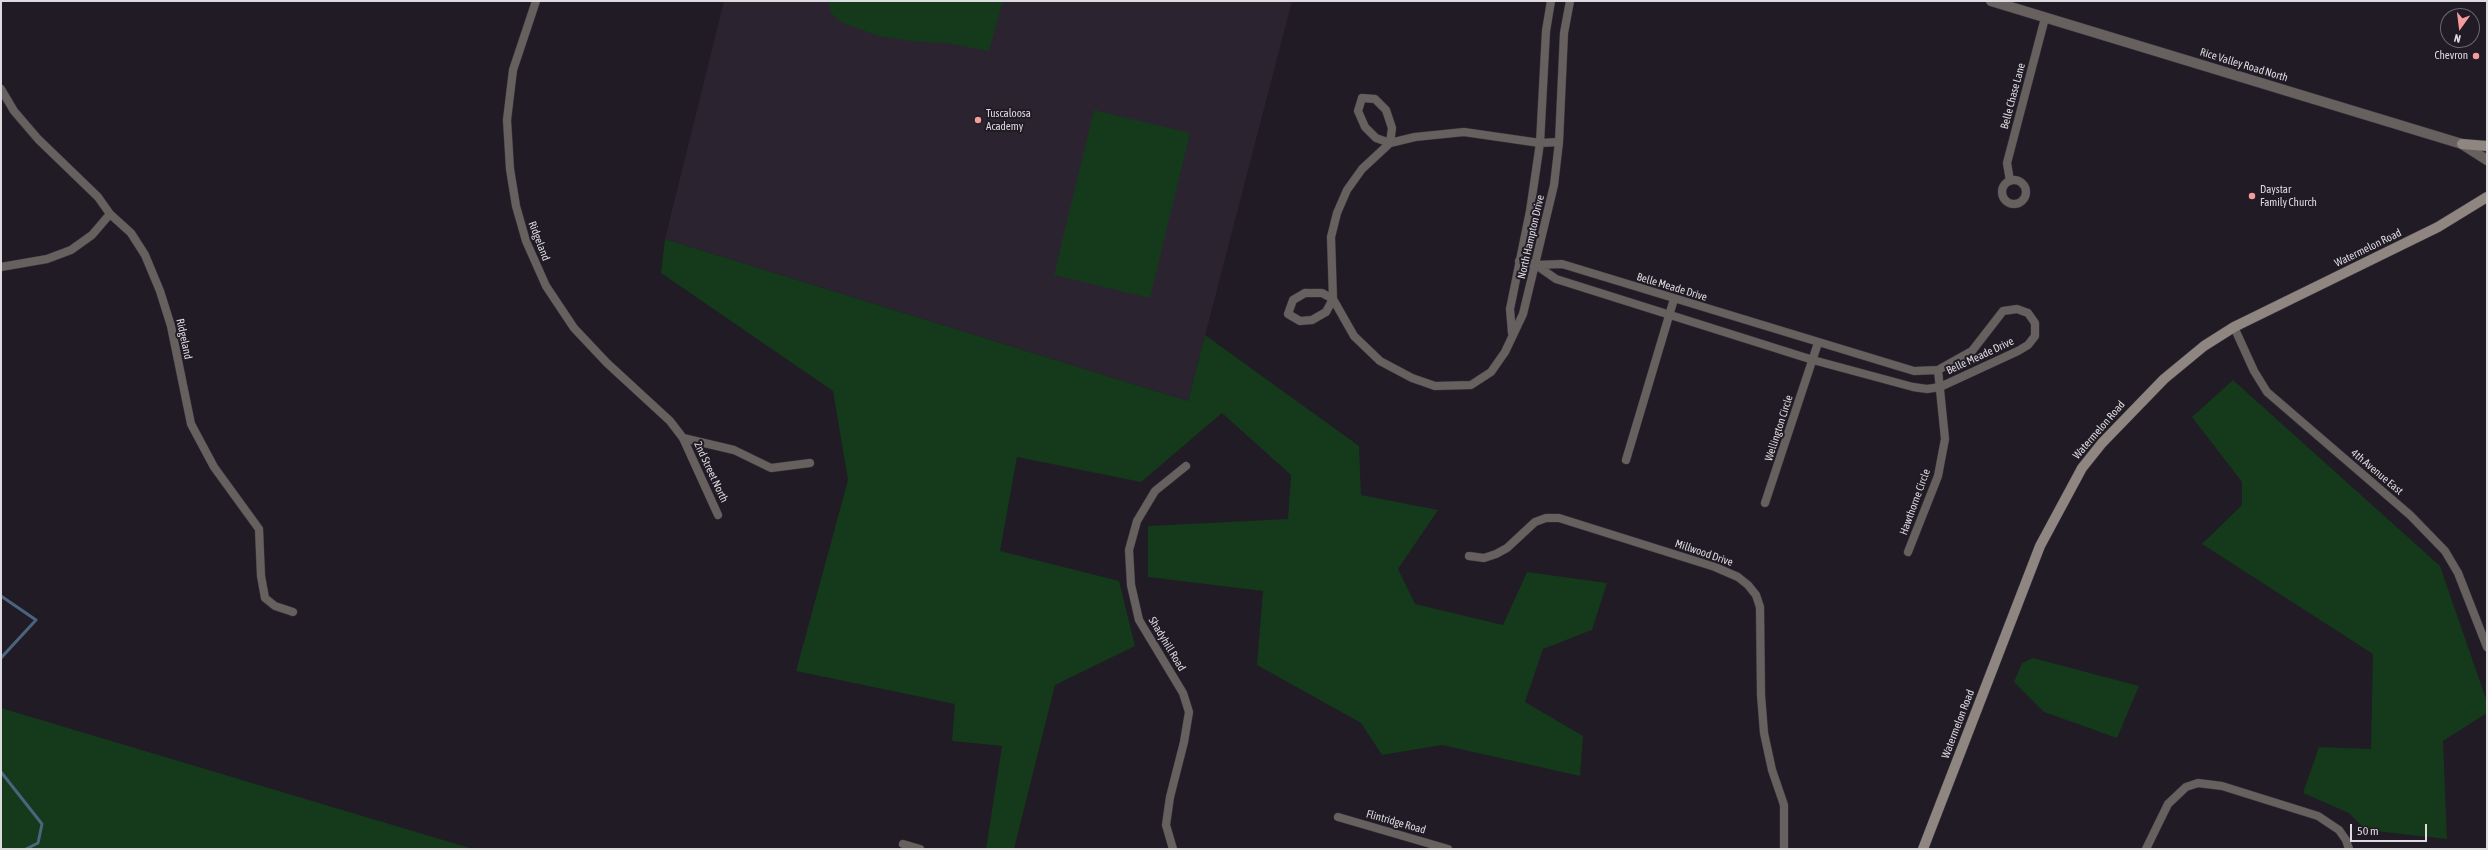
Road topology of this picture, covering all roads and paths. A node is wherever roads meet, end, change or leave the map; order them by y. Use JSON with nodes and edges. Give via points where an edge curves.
{"nodes":[{"id":1,"x":536,"y":1,"type":"edge"},
{"id":2,"x":1551,"y":1,"type":"edge"},
{"id":3,"x":1570,"y":1,"type":"edge"},
{"id":4,"x":1991,"y":1,"type":"edge"},
{"id":5,"x":2045,"y":18,"type":"junction"},
{"id":6,"x":1,"y":90,"type":"edge"},
{"id":7,"x":1559,"y":142,"type":"junction"},
{"id":8,"x":1390,"y":143,"type":"junction"},
{"id":9,"x":1540,"y":143,"type":"junction"},
{"id":10,"x":2462,"y":144,"type":"junction"},
{"id":11,"x":2487,"y":146,"type":"edge"},
{"id":12,"x":2487,"y":160,"type":"edge"},
{"id":13,"x":2010,"y":181,"type":"dead end"},
{"id":14,"x":2487,"y":197,"type":"edge"},
{"id":15,"x":110,"y":214,"type":"junction"},
{"id":16,"x":1519,"y":261,"type":"junction"},
{"id":17,"x":1536,"y":265,"type":"junction"},
{"id":18,"x":1,"y":266,"type":"edge"},
{"id":19,"x":1333,"y":299,"type":"junction"},
{"id":20,"x":1674,"y":299,"type":"junction"},
{"id":21,"x":1670,"y":315,"type":"junction"},
{"id":22,"x":2234,"y":327,"type":"junction"},
{"id":23,"x":1512,"y":333,"type":"junction"},
{"id":24,"x":1818,"y":343,"type":"junction"},
{"id":25,"x":1813,"y":360,"type":"junction"},
{"id":26,"x":1938,"y":370,"type":"junction"},
{"id":27,"x":1940,"y":387,"type":"junction"},
{"id":28,"x":683,"y":438,"type":"junction"},
{"id":29,"x":1626,"y":460,"type":"dead end"},
{"id":30,"x":810,"y":463,"type":"dead end"},
{"id":31,"x":1186,"y":466,"type":"dead end"},
{"id":32,"x":1765,"y":503,"type":"dead end"},
{"id":33,"x":718,"y":515,"type":"dead end"},
{"id":34,"x":1908,"y":552,"type":"dead end"},
{"id":35,"x":1469,"y":556,"type":"dead end"},
{"id":36,"x":293,"y":612,"type":"dead end"},
{"id":37,"x":2487,"y":648,"type":"edge"},
{"id":38,"x":1338,"y":817,"type":"dead end"},
{"id":39,"x":903,"y":844,"type":"dead end"},
{"id":40,"x":920,"y":849,"type":"edge"},
{"id":41,"x":1173,"y":849,"type":"edge"},
{"id":42,"x":1448,"y":849,"type":"edge"},
{"id":43,"x":1784,"y":849,"type":"edge"},
{"id":44,"x":1923,"y":849,"type":"edge"},
{"id":45,"x":2146,"y":849,"type":"edge"},
{"id":46,"x":2349,"y":849,"type":"edge"}],
"edges":[{"from":1,"to":28,"type":"street","name":"Ridgeland","via":[[513,70],[507,120],[510,169],[522,229],[546,286],[574,328],[607,363],[670,421]]},
{"from":2,"to":9,"type":"street","name":"North Hampton Drive","via":[[1546,31]]},
{"from":3,"to":7,"type":"street","name":"North Hampton Drive","via":[[1563,41]]},
{"from":4,"to":5,"type":"street","name":"Rice Valley Road North"},
{"from":5,"to":10,"type":"street","name":"Rice Valley Road North"},
{"from":5,"to":13,"type":"street","name":"Belle Chase Lane","via":[[2007,162]]},
{"from":6,"to":15,"type":"street","name":"Ridgeland","via":[[33,133],[98,197]]},
{"from":7,"to":9,"type":"street","name":"North Hampton Drive"},
{"from":7,"to":17,"type":"street","name":"North Hampton Drive","via":[[1554,185]]},
{"from":8,"to":8,"type":"street","via":[[1376,138],[1365,127],[1358,111],[1362,98],[1375,99],[1386,110],[1392,128]]},
{"from":8,"to":9,"type":"street","name":"North Hampton Drive","via":[[1415,137],[1464,132]]},
{"from":8,"to":19,"type":"street","name":"North Hampton Drive","via":[[1362,169],[1347,190],[1337,213],[1331,237]]},
{"from":9,"to":16,"type":"street","name":"North Hampton Drive","via":[[1530,211]]},
{"from":10,"to":11,"type":"main road"},
{"from":10,"to":12,"type":"street","name":"Rice Valley Road North"},
{"from":14,"to":22,"type":"main road","name":"Watermelon Road","via":[[2438,227]]},
{"from":15,"to":18,"type":"street","via":[[92,235],[71,250],[47,259]]},
{"from":15,"to":36,"type":"street","name":"Ridgeland","via":[[131,233],[151,267],[171,326],[192,424],[202,446],[259,529],[261,576],[265,598],[275,606]]},
{"from":16,"to":17,"type":"street","name":"Belle Meade Drive"},
{"from":16,"to":23,"type":"street","name":"North Hampton Drive","via":[[1510,309]]},
{"from":17,"to":20,"type":"street","name":"Belle Meade Drive","via":[[1562,264]]},
{"from":17,"to":21,"type":"street","name":"Belle Meade Drive","via":[[1556,279]]},
{"from":17,"to":23,"type":"street","name":"North Hampton Drive","via":[[1523,314]]},
{"from":19,"to":19,"type":"street","via":[[1326,312],[1312,320],[1300,321],[1288,314],[1293,300],[1305,293],[1322,293]]},
{"from":19,"to":23,"type":"street","name":"North Hampton Drive","via":[[1354,336],[1380,361],[1412,378],[1435,386],[1471,385],[1491,372],[1505,352]]},
{"from":20,"to":21,"type":"street"},
{"from":20,"to":24,"type":"street","name":"Belle Meade Drive"},
{"from":21,"to":25,"type":"street","name":"Belle Meade Drive"},
{"from":21,"to":29,"type":"street"},
{"from":22,"to":37,"type":"street","name":"4th Avenue East","via":[[2254,371],[2267,392],[2410,515],[2445,551],[2458,573]]},
{"from":22,"to":44,"type":"main road","name":"Watermelon Road","via":[[2204,346],[2164,379],[2082,468],[2040,546]]},
{"from":24,"to":25,"type":"street","name":"Wellington Circle"},
{"from":24,"to":26,"type":"street","name":"Belle Meade Drive","via":[[1914,371]]},
{"from":25,"to":27,"type":"street","name":"Belle Meade Drive","via":[[1914,387]]},
{"from":25,"to":32,"type":"street","name":"Wellington Circle"},
{"from":26,"to":27,"type":"street","name":"Hawthorne Circle"},
{"from":26,"to":27,"type":"street","name":"Belle Meade Drive","via":[[1972,351],[2003,311],[2017,309],[2028,313],[2035,323],[2035,336],[2028,345]]},
{"from":27,"to":34,"type":"street","name":"Hawthorne Circle","via":[[1945,439],[1938,476]]},
{"from":28,"to":30,"type":"street","via":[[734,450],[771,468]]},
{"from":28,"to":33,"type":"street","name":"2nd Street North"},
{"from":31,"to":41,"type":"street","name":"Shadyhill Road","via":[[1155,491],[1137,521],[1130,550],[1131,585],[1139,620],[1183,693],[1189,712],[1166,825]]},
{"from":35,"to":43,"type":"street","name":"Millwood Drive","via":[[1484,558],[1496,554],[1507,548],[1535,522],[1546,518],[1558,518],[1715,567],[1738,577],[1748,585],[1756,595],[1760,607],[1764,733],[1772,770],[1784,805]]},
{"from":38,"to":42,"type":"street","name":"Flintridge Road"},
{"from":39,"to":40,"type":"street"},
{"from":45,"to":46,"type":"street","via":[[2168,804],[2186,787],[2198,783],[2222,786],[2318,816],[2339,830]]}]}
